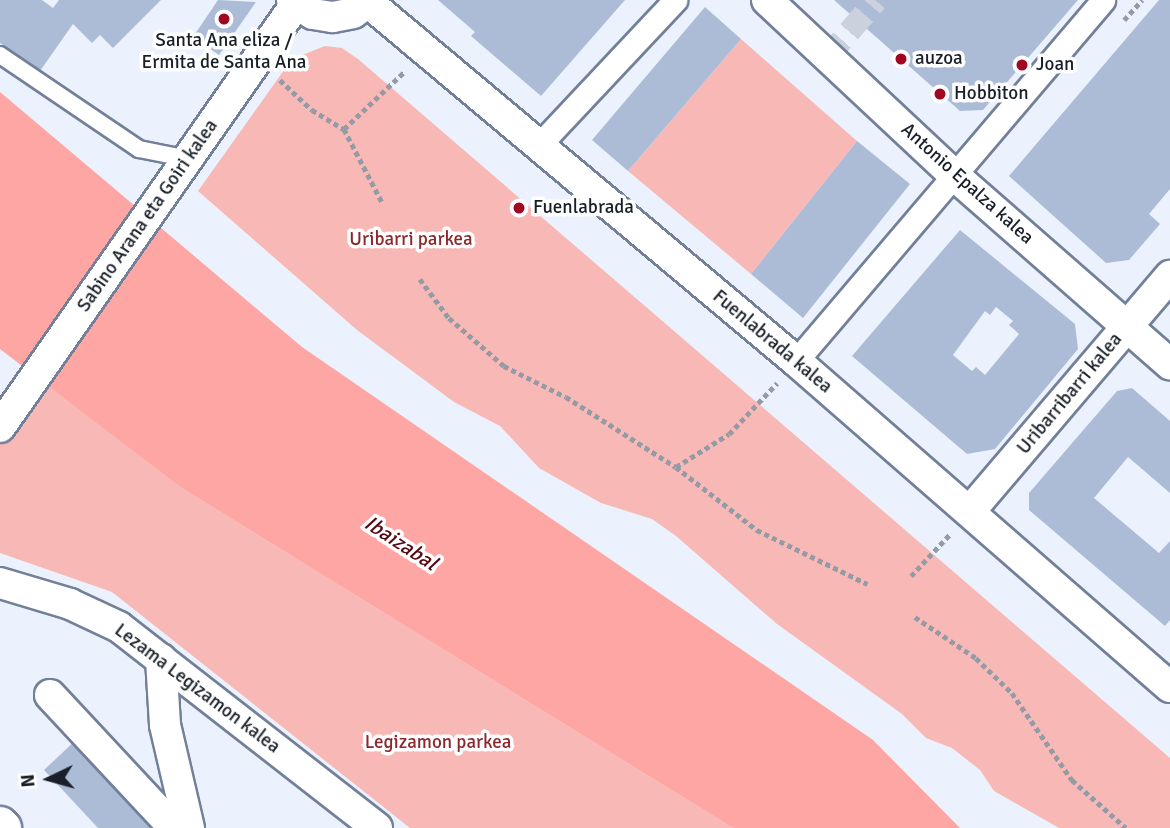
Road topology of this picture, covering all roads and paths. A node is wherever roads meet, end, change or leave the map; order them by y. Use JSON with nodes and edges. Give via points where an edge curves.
{"nodes":[{"id":1,"x":675,"y":0,"type":"edge"},
{"id":2,"x":767,"y":0,"type":"edge"},
{"id":3,"x":1103,"y":0,"type":"edge"},
{"id":4,"x":370,"y":1,"type":"edge"},
{"id":5,"x":294,"y":2,"type":"edge"},
{"id":6,"x":0,"y":55,"type":"edge"},
{"id":7,"x":257,"y":60,"type":"junction"},
{"id":8,"x":390,"y":86,"type":"dead end"},
{"id":9,"x":344,"y":130,"type":"junction"},
{"id":10,"x":539,"y":145,"type":"junction"},
{"id":11,"x":188,"y":159,"type":"junction"},
{"id":12,"x":955,"y":176,"type":"junction"},
{"id":13,"x":382,"y":202,"type":"dead end"},
{"id":14,"x":1170,"y":276,"type":"edge"},
{"id":15,"x":420,"y":279,"type":"dead end"},
{"id":16,"x":1127,"y":327,"type":"junction"},
{"id":17,"x":796,"y":361,"type":"junction"},
{"id":18,"x":1170,"y":364,"type":"edge"},
{"id":19,"x":759,"y":403,"type":"dead end"},
{"id":20,"x":0,"y":426,"type":"edge"},
{"id":21,"x":676,"y":467,"type":"junction"},
{"id":22,"x":970,"y":512,"type":"junction"},
{"id":23,"x":932,"y":553,"type":"dead end"},
{"id":24,"x":911,"y":576,"type":"dead end"},
{"id":25,"x":0,"y":583,"type":"edge"},
{"id":26,"x":867,"y":584,"type":"dead end"},
{"id":27,"x":915,"y":617,"type":"dead end"},
{"id":28,"x":161,"y":659,"type":"junction"},
{"id":29,"x":1167,"y":680,"type":"edge"},
{"id":30,"x":50,"y":695,"type":"dead end"},
{"id":31,"x":174,"y":828,"type":"edge"},
{"id":32,"x":189,"y":828,"type":"edge"},
{"id":33,"x":377,"y":828,"type":"edge"},
{"id":34,"x":1126,"y":828,"type":"edge"}],
"edges":[{"from":1,"to":10,"type":"street"},
{"from":2,"to":12,"type":"street","name":"Antonio Epalza kalea"},
{"from":3,"to":12,"type":"street"},
{"from":4,"to":5,"type":"street","via":[[353,13],[333,17],[313,14]]},
{"from":4,"to":10,"type":"street","name":"Fuenlabrada kalea"},
{"from":5,"to":7,"type":"street","name":"Sabino Arana eta Goiri kalea"},
{"from":6,"to":11,"type":"lane","via":[[139,149]]},
{"from":7,"to":9,"type":"path","via":[[312,110]]},
{"from":7,"to":11,"type":"street","name":"Sabino Arana eta Goiri kalea"},
{"from":8,"to":9,"type":"path"},
{"from":9,"to":13,"type":"path"},
{"from":10,"to":17,"type":"street","name":"Fuenlabrada kalea"},
{"from":11,"to":20,"type":"street","name":"Sabino Arana eta Goiri kalea"},
{"from":12,"to":16,"type":"street","name":"Antonio Epalza kalea"},
{"from":12,"to":17,"type":"street"},
{"from":14,"to":16,"type":"street","name":"Uribarribarri kalea"},
{"from":15,"to":21,"type":"path","via":[[449,318],[504,366],[566,397]]},
{"from":16,"to":18,"type":"street","name":"Antonio Epalza kalea"},
{"from":16,"to":22,"type":"street","name":"Uribarribarri kalea"},
{"from":17,"to":22,"type":"street","name":"Fuenlabrada kalea"},
{"from":19,"to":21,"type":"path","via":[[729,434]]},
{"from":21,"to":26,"type":"path","via":[[757,530]]},
{"from":22,"to":29,"type":"street","name":"Fuenlabrada kalea"},
{"from":23,"to":24,"type":"path"},
{"from":25,"to":28,"type":"street","name":"Lezama Legizamon kalea","via":[[83,609],[119,627]]},
{"from":27,"to":34,"type":"path","via":[[976,658],[1012,693],[1072,780]]},
{"from":28,"to":32,"type":"street","via":[[169,749]]},
{"from":28,"to":33,"type":"street","name":"Lezama Legizamon kalea"},
{"from":30,"to":31,"type":"street"}]}
